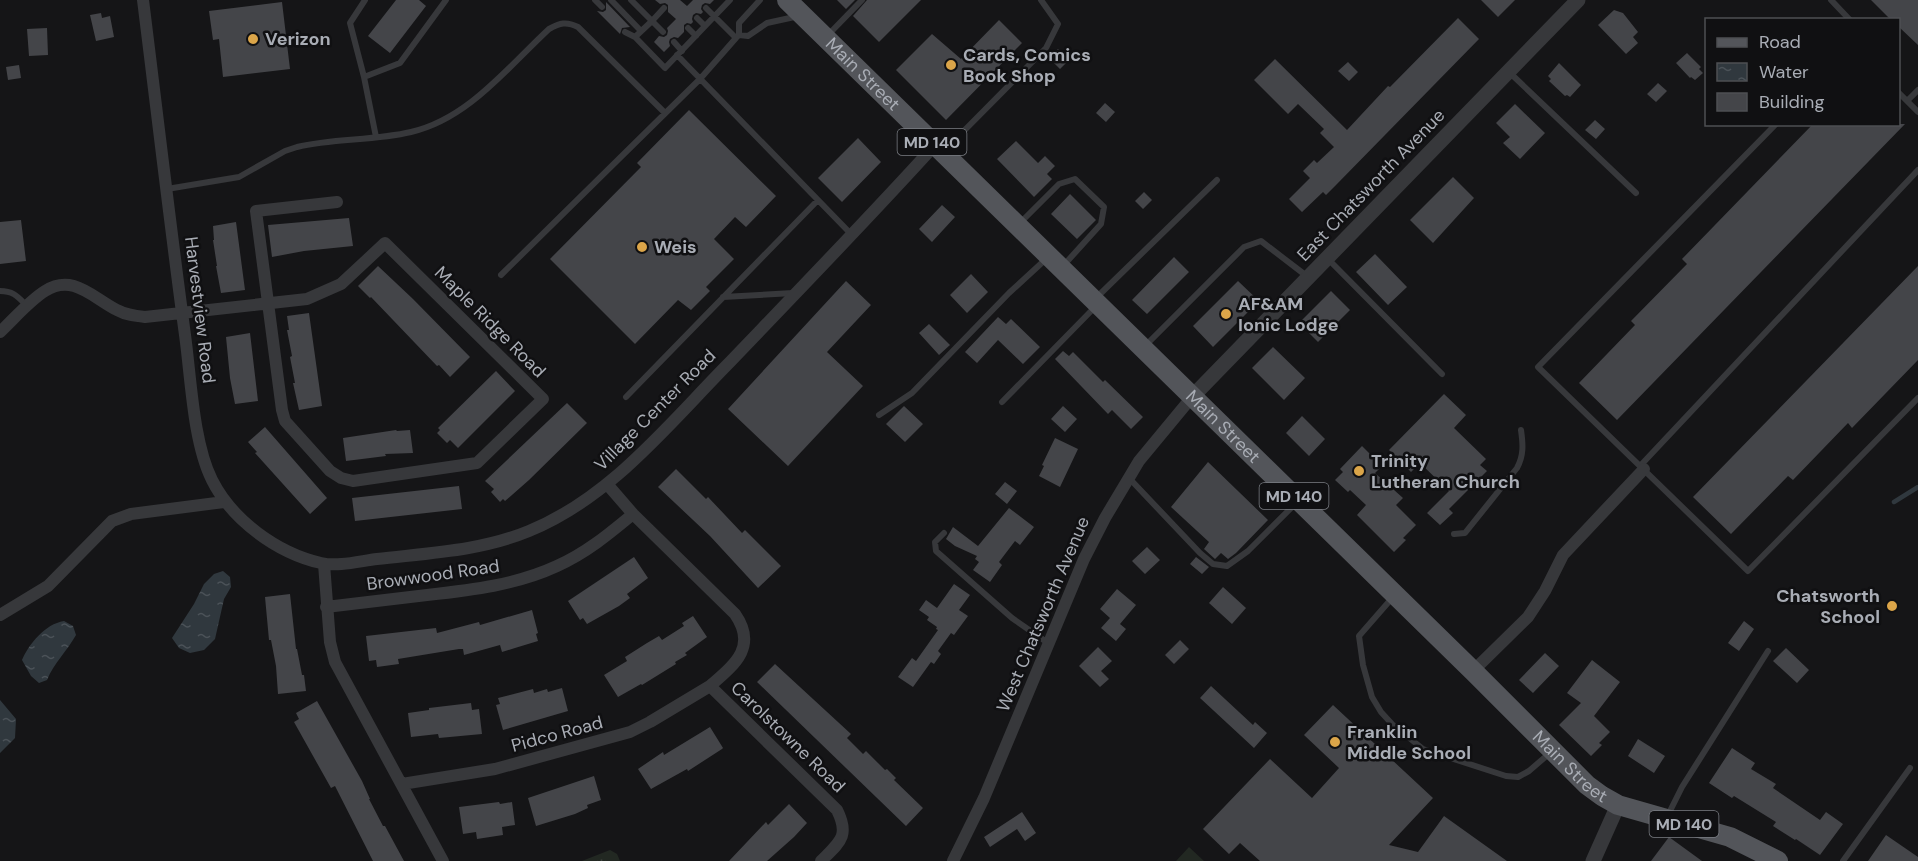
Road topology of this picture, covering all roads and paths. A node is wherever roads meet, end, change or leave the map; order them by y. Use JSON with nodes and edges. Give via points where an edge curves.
{"nodes":[{"id":1,"x":143,"y":0,"type":"edge"},
{"id":2,"x":446,"y":0,"type":"edge"},
{"id":3,"x":595,"y":0,"type":"edge"},
{"id":4,"x":611,"y":0,"type":"edge"},
{"id":5,"x":631,"y":0,"type":"edge"},
{"id":6,"x":730,"y":0,"type":"edge"},
{"id":7,"x":760,"y":0,"type":"edge"},
{"id":8,"x":787,"y":0,"type":"edge"},
{"id":9,"x":862,"y":0,"type":"edge"},
{"id":10,"x":1041,"y":0,"type":"edge"},
{"id":11,"x":1578,"y":0,"type":"edge"},
{"id":12,"x":1831,"y":0,"type":"edge"},
{"id":13,"x":362,"y":2,"type":"edge"},
{"id":14,"x":602,"y":7,"type":"dead end"},
{"id":15,"x":664,"y":8,"type":"dead end"},
{"id":16,"x":706,"y":8,"type":"dead end"},
{"id":17,"x":802,"y":15,"type":"junction"},
{"id":18,"x":715,"y":16,"type":"junction"},
{"id":19,"x":697,"y":18,"type":"dead end"},
{"id":20,"x":1848,"y":18,"type":"edge"},
{"id":21,"x":652,"y":21,"type":"junction"},
{"id":22,"x":705,"y":26,"type":"junction"},
{"id":23,"x":688,"y":28,"type":"dead end"},
{"id":24,"x":641,"y":31,"type":"junction"},
{"id":25,"x":626,"y":32,"type":"dead end"},
{"id":26,"x":663,"y":32,"type":"dead end"},
{"id":27,"x":696,"y":36,"type":"junction"},
{"id":28,"x":737,"y":36,"type":"junction"},
{"id":29,"x":635,"y":37,"type":"junction"},
{"id":30,"x":826,"y":38,"type":"junction"},
{"id":31,"x":674,"y":42,"type":"dead end"},
{"id":32,"x":680,"y":53,"type":"junction"},
{"id":33,"x":1508,"y":71,"type":"junction"},
{"id":34,"x":364,"y":77,"type":"junction"},
{"id":35,"x":700,"y":79,"type":"junction"},
{"id":36,"x":1918,"y":90,"type":"edge"},
{"id":37,"x":1900,"y":93,"type":"edge"},
{"id":38,"x":1907,"y":101,"type":"junction"},
{"id":39,"x":1918,"y":112,"type":"edge"},
{"id":40,"x":665,"y":113,"type":"junction"},
{"id":41,"x":1774,"y":126,"type":"edge"},
{"id":42,"x":376,"y":137,"type":"junction"},
{"id":43,"x":939,"y":149,"type":"junction"},
{"id":44,"x":1918,"y":170,"type":"edge"},
{"id":45,"x":1216,"y":180,"type":"dead end"},
{"id":46,"x":167,"y":189,"type":"junction"},
{"id":47,"x":1636,"y":193,"type":"dead end"},
{"id":48,"x":818,"y":200,"type":"junction"},
{"id":49,"x":337,"y":202,"type":"dead end"},
{"id":50,"x":1017,"y":226,"type":"junction"},
{"id":51,"x":852,"y":236,"type":"junction"},
{"id":52,"x":1327,"y":258,"type":"junction"},
{"id":53,"x":1055,"y":263,"type":"junction"},
{"id":54,"x":501,"y":275,"type":"dead end"},
{"id":55,"x":1308,"y":277,"type":"junction"},
{"id":56,"x":0,"y":291,"type":"edge"},
{"id":57,"x":797,"y":292,"type":"junction"},
{"id":58,"x":723,"y":297,"type":"junction"},
{"id":59,"x":1095,"y":302,"type":"junction"},
{"id":60,"x":268,"y":304,"type":"junction"},
{"id":61,"x":28,"y":307,"type":"junction"},
{"id":62,"x":182,"y":312,"type":"junction"},
{"id":63,"x":0,"y":332,"type":"edge"},
{"id":64,"x":1143,"y":349,"type":"junction"},
{"id":65,"x":1442,"y":374,"type":"dead end"},
{"id":66,"x":1192,"y":397,"type":"junction"},
{"id":67,"x":627,"y":398,"type":"dead end"},
{"id":68,"x":1918,"y":398,"type":"edge"},
{"id":69,"x":1002,"y":402,"type":"dead end"},
{"id":70,"x":879,"y":415,"type":"dead end"},
{"id":71,"x":1521,"y":430,"type":"dead end"},
{"id":72,"x":1642,"y":468,"type":"junction"},
{"id":73,"x":1128,"y":478,"type":"junction"},
{"id":74,"x":607,"y":484,"type":"junction"},
{"id":75,"x":1298,"y":500,"type":"junction"},
{"id":76,"x":224,"y":502,"type":"junction"},
{"id":77,"x":633,"y":514,"type":"junction"},
{"id":78,"x":944,"y":532,"type":"dead end"},
{"id":79,"x":1454,"y":534,"type":"dead end"},
{"id":80,"x":324,"y":564,"type":"junction"},
{"id":81,"x":1395,"y":595,"type":"junction"},
{"id":82,"x":326,"y":607,"type":"junction"},
{"id":83,"x":0,"y":615,"type":"edge"},
{"id":84,"x":1049,"y":643,"type":"junction"},
{"id":85,"x":1768,"y":651,"type":"dead end"},
{"id":86,"x":1473,"y":671,"type":"junction"},
{"id":87,"x":710,"y":686,"type":"junction"},
{"id":88,"x":1552,"y":750,"type":"junction"},
{"id":89,"x":1910,"y":768,"type":"dead end"},
{"id":90,"x":402,"y":784,"type":"junction"},
{"id":91,"x":1618,"y":805,"type":"junction"},
{"id":92,"x":1666,"y":819,"type":"junction"},
{"id":93,"x":443,"y":861,"type":"edge"},
{"id":94,"x":821,"y":861,"type":"edge"},
{"id":95,"x":953,"y":861,"type":"edge"},
{"id":96,"x":1593,"y":861,"type":"edge"},
{"id":97,"x":1778,"y":861,"type":"edge"},
{"id":98,"x":1843,"y":861,"type":"edge"}],
"edges":[{"from":1,"to":46,"type":"street","name":"Harvestview Road"},
{"from":2,"to":34,"type":"lane","via":[[400,63]]},
{"from":3,"to":14,"type":"lane"},
{"from":4,"to":24,"type":"lane"},
{"from":5,"to":21,"type":"lane"},
{"from":6,"to":18,"type":"lane"},
{"from":7,"to":28,"type":"lane","via":[[739,23]]},
{"from":8,"to":17,"type":"main road","name":"Main Street","number":"MD 140"},
{"from":9,"to":30,"type":"lane"},
{"from":10,"to":43,"type":"lane","via":[[1058,24],[1046,48]]},
{"from":11,"to":33,"type":"street","name":"East Chatsworth Avenue"},
{"from":12,"to":20,"type":"lane"},
{"from":13,"to":34,"type":"lane","via":[[350,23]]},
{"from":15,"to":21,"type":"lane"},
{"from":16,"to":18,"type":"lane"},
{"from":17,"to":28,"type":"lane","via":[[767,23],[748,36]]},
{"from":17,"to":30,"type":"main road","name":"Main Street","number":"MD 140"},
{"from":18,"to":22,"type":"lane"},
{"from":18,"to":28,"type":"lane"},
{"from":19,"to":22,"type":"lane"},
{"from":21,"to":24,"type":"lane"},
{"from":21,"to":26,"type":"lane"},
{"from":22,"to":27,"type":"lane"},
{"from":23,"to":27,"type":"lane"},
{"from":24,"to":29,"type":"lane"},
{"from":25,"to":29,"type":"lane"},
{"from":27,"to":32,"type":"lane"},
{"from":28,"to":35,"type":"lane"},
{"from":29,"to":32,"type":"lane","via":[[665,68]]},
{"from":30,"to":43,"type":"main road","name":"Main Street","number":"MD 140"},
{"from":31,"to":32,"type":"lane"},
{"from":32,"to":35,"type":"lane"},
{"from":33,"to":47,"type":"lane"},
{"from":33,"to":52,"type":"street","name":"East Chatsworth Avenue"},
{"from":34,"to":42,"type":"lane"},
{"from":35,"to":40,"type":"lane"},
{"from":35,"to":48,"type":"lane"},
{"from":36,"to":38,"type":"lane"},
{"from":37,"to":38,"type":"lane"},
{"from":38,"to":39,"type":"lane"},
{"from":40,"to":42,"type":"lane","via":[[578,27],[568,22],[549,29],[462,109],[412,132]]},
{"from":40,"to":54,"type":"lane"},
{"from":41,"to":72,"type":"lane","via":[[1538,367]]},
{"from":42,"to":46,"type":"lane","via":[[297,147],[239,177]]},
{"from":43,"to":50,"type":"main road","name":"Main Street","number":"MD 140"},
{"from":43,"to":51,"type":"street","name":"Village Center Road"},
{"from":44,"to":72,"type":"lane"},
{"from":45,"to":59,"type":"lane"},
{"from":46,"to":62,"type":"street","name":"Harvestview Road"},
{"from":48,"to":51,"type":"lane"},
{"from":48,"to":58,"type":"lane"},
{"from":49,"to":60,"type":"street","via":[[256,212]]},
{"from":50,"to":53,"type":"main road","name":"Main Street","number":"MD 140"},
{"from":50,"to":53,"type":"lane","via":[[1059,184],[1075,179],[1104,207],[1101,224]]},
{"from":51,"to":57,"type":"street","name":"Village Center Road"},
{"from":52,"to":55,"type":"street","name":"East Chatsworth Avenue"},
{"from":52,"to":65,"type":"lane"},
{"from":53,"to":59,"type":"main road","name":"Main Street","number":"MD 140"},
{"from":53,"to":70,"type":"lane","via":[[1009,293],[912,393]]},
{"from":55,"to":64,"type":"lane","via":[[1261,241],[1244,247]]},
{"from":55,"to":66,"type":"street","name":"East Chatsworth Avenue"},
{"from":56,"to":61,"type":"lane","via":[[15,293]]},
{"from":57,"to":58,"type":"lane"},
{"from":57,"to":74,"type":"street","name":"Village Center Road"},
{"from":58,"to":67,"type":"lane"},
{"from":59,"to":64,"type":"main road","name":"Main Street","number":"MD 140"},
{"from":59,"to":69,"type":"lane"},
{"from":60,"to":60,"type":"street","name":"Maple Ridge Road","via":[[307,299],[341,284],[385,243],[543,399],[477,463],[353,481],[341,478],[285,421]]},
{"from":60,"to":62,"type":"street","name":"Maple Ridge Road"},
{"from":61,"to":62,"type":"street","name":"Maple Ridge Road","via":[[44,291],[68,283],[130,315]]},
{"from":61,"to":63,"type":"street","name":"Maple Ridge Road"},
{"from":62,"to":76,"type":"street","name":"Harvestview Road","via":[[203,457]]},
{"from":64,"to":66,"type":"main road","name":"Main Street","number":"MD 140"},
{"from":66,"to":73,"type":"street","name":"West Chatsworth Avenue"},
{"from":66,"to":75,"type":"main road","name":"Main Street","number":"MD 140"},
{"from":68,"to":72,"type":"lane","via":[[1748,571]]},
{"from":71,"to":79,"type":"lane","via":[[1523,451],[1517,468],[1465,533]]},
{"from":72,"to":86,"type":"street","via":[[1563,555],[1528,617]]},
{"from":73,"to":75,"type":"lane","via":[[1200,553],[1213,564],[1227,566],[1248,551]]},
{"from":73,"to":84,"type":"street","name":"West Chatsworth Avenue","via":[[1084,559]]},
{"from":74,"to":77,"type":"street","name":"Carolstowne Road"},
{"from":74,"to":80,"type":"street","name":"Village Center Road","via":[[556,518],[502,541]]},
{"from":75,"to":81,"type":"main road","name":"Main Street","number":"MD 140"},
{"from":76,"to":80,"type":"street","name":"Harvestview Road","via":[[274,543]]},
{"from":76,"to":83,"type":"street","via":[[131,514],[112,521],[48,586]]},
{"from":77,"to":82,"type":"street","name":"Browwood Road","via":[[583,552],[514,582]]},
{"from":77,"to":87,"type":"street","name":"Carolstowne Road","via":[[742,624],[742,653]]},
{"from":78,"to":84,"type":"lane","via":[[935,542],[936,551],[1012,618]]},
{"from":80,"to":82,"type":"street"},
{"from":81,"to":86,"type":"main road","name":"Main Street","number":"MD 140"},
{"from":81,"to":88,"type":"lane","via":[[1359,636],[1372,697],[1392,724],[1423,749],[1506,776],[1518,777],[1529,771]]},
{"from":82,"to":90,"type":"street","via":[[335,662]]},
{"from":84,"to":95,"type":"street","name":"West Chatsworth Avenue"},
{"from":85,"to":92,"type":"lane"},
{"from":86,"to":88,"type":"main road","name":"Main Street","number":"MD 140"},
{"from":87,"to":90,"type":"street","name":"Pidco Road","via":[[630,732],[495,769]]},
{"from":87,"to":94,"type":"street","name":"Carolstowne Road","via":[[837,810],[843,833]]},
{"from":88,"to":91,"type":"main road","name":"Main Street","number":"MD 140","via":[[1587,785]]},
{"from":89,"to":98,"type":"lane"},
{"from":90,"to":93,"type":"street"},
{"from":91,"to":92,"type":"main road","name":"Main Street","number":"MD 140"},
{"from":91,"to":96,"type":"street"},
{"from":92,"to":97,"type":"main road","name":"Main Street","number":"MD 140","via":[[1730,837]]}]}
